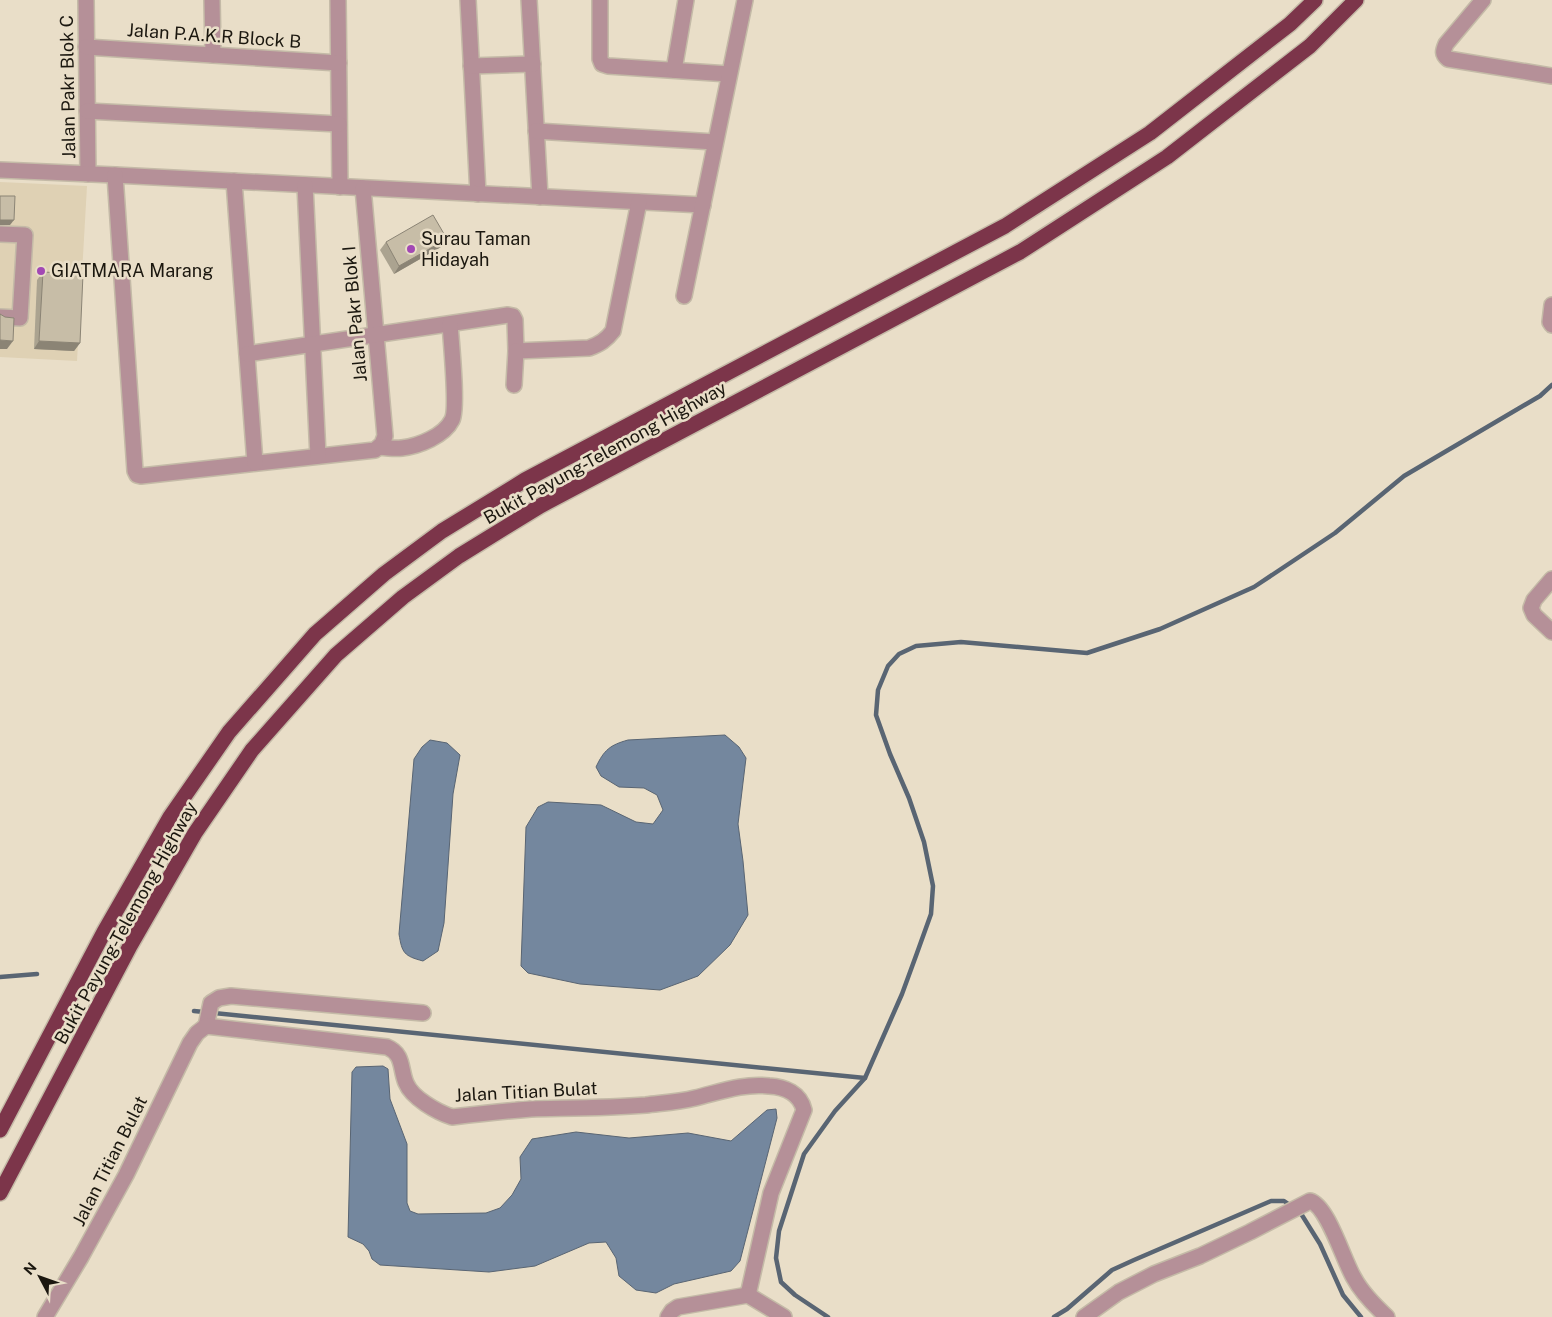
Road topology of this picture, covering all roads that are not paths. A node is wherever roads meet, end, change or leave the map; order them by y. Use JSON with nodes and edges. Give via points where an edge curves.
{"nodes":[{"id":1,"x":86,"y":0,"type":"edge"},
{"id":2,"x":212,"y":0,"type":"edge"},
{"id":3,"x":338,"y":0,"type":"edge"},
{"id":4,"x":468,"y":0,"type":"edge"},
{"id":5,"x":529,"y":0,"type":"edge"},
{"id":6,"x":600,"y":0,"type":"edge"},
{"id":7,"x":686,"y":0,"type":"edge"},
{"id":8,"x":745,"y":0,"type":"edge"},
{"id":9,"x":1314,"y":0,"type":"edge"},
{"id":10,"x":1356,"y":0,"type":"edge"},
{"id":11,"x":1483,"y":0,"type":"edge"},
{"id":12,"x":86,"y":47,"type":"junction"},
{"id":13,"x":212,"y":55,"type":"junction"},
{"id":14,"x":339,"y":63,"type":"junction"},
{"id":15,"x":532,"y":64,"type":"junction"},
{"id":16,"x":471,"y":66,"type":"junction"},
{"id":17,"x":674,"y":70,"type":"junction"},
{"id":18,"x":729,"y":74,"type":"junction"},
{"id":19,"x":1552,"y":76,"type":"edge"},
{"id":20,"x":87,"y":112,"type":"junction"},
{"id":21,"x":339,"y":124,"type":"junction"},
{"id":22,"x":536,"y":131,"type":"junction"},
{"id":23,"x":715,"y":142,"type":"junction"},
{"id":24,"x":0,"y":170,"type":"edge"},
{"id":25,"x":88,"y":174,"type":"junction"},
{"id":26,"x":115,"y":175,"type":"junction"},
{"id":27,"x":234,"y":181,"type":"junction"},
{"id":28,"x":305,"y":185,"type":"junction"},
{"id":29,"x":340,"y":187,"type":"junction"},
{"id":30,"x":363,"y":188,"type":"junction"},
{"id":31,"x":478,"y":194,"type":"junction"},
{"id":32,"x":540,"y":197,"type":"junction"},
{"id":33,"x":639,"y":202,"type":"junction"},
{"id":34,"x":703,"y":205,"type":"junction"},
{"id":35,"x":0,"y":234,"type":"edge"},
{"id":36,"x":684,"y":296,"type":"dead end"},
{"id":37,"x":1552,"y":305,"type":"edge"},
{"id":38,"x":0,"y":317,"type":"edge"},
{"id":39,"x":450,"y":324,"type":"junction"},
{"id":40,"x":1552,"y":325,"type":"edge"},
{"id":41,"x":376,"y":335,"type":"junction"},
{"id":42,"x":313,"y":344,"type":"junction"},
{"id":43,"x":516,"y":351,"type":"junction"},
{"id":44,"x":247,"y":354,"type":"junction"},
{"id":45,"x":514,"y":384,"type":"dead end"},
{"id":46,"x":382,"y":442,"type":"junction"},
{"id":47,"x":318,"y":456,"type":"junction"},
{"id":48,"x":255,"y":463,"type":"junction"},
{"id":49,"x":1552,"y":579,"type":"edge"},
{"id":50,"x":1552,"y":632,"type":"edge"},
{"id":51,"x":423,"y":1013,"type":"dead end"},
{"id":52,"x":206,"y":1026,"type":"junction"},
{"id":53,"x":0,"y":1130,"type":"edge"},
{"id":54,"x":0,"y":1193,"type":"edge"},
{"id":55,"x":748,"y":1295,"type":"junction"},
{"id":56,"x":45,"y":1317,"type":"edge"},
{"id":57,"x":668,"y":1317,"type":"edge"},
{"id":58,"x":784,"y":1317,"type":"edge"},
{"id":59,"x":1084,"y":1317,"type":"edge"},
{"id":60,"x":1387,"y":1317,"type":"edge"}],
"edges":[{"from":1,"to":12,"type":"street","name":"Jalan Pakr Blok C"},
{"from":2,"to":13,"type":"street"},
{"from":3,"to":14,"type":"street"},
{"from":4,"to":16,"type":"street"},
{"from":5,"to":15,"type":"street"},
{"from":6,"to":17,"type":"street","via":[[602,64]]},
{"from":7,"to":17,"type":"street"},
{"from":8,"to":18,"type":"street"},
{"from":9,"to":53,"type":"highway","name":"Bukit Payung-Telemong Highway","via":[[1290,24],[1150,133],[1005,226],[525,480],[442,532],[384,574],[315,634],[229,732],[170,817],[104,932]]},
{"from":10,"to":54,"type":"highway","name":"Bukit Payung-Telemong Highway","via":[[1310,46],[1167,157],[1020,252],[540,506],[459,556],[402,597],[336,655],[252,750],[195,833],[130,946]]},
{"from":11,"to":19,"type":"street","via":[[1446,44],[1444,56]]},
{"from":12,"to":13,"type":"street","name":"Jalan P.A.K.R Block B"},
{"from":12,"to":20,"type":"street","name":"Jalan Pakr Blok C"},
{"from":13,"to":14,"type":"street","name":"Jalan P.A.K.R Block B"},
{"from":14,"to":21,"type":"street"},
{"from":15,"to":16,"type":"street"},
{"from":15,"to":22,"type":"street"},
{"from":16,"to":31,"type":"street"},
{"from":17,"to":18,"type":"street"},
{"from":18,"to":23,"type":"street"},
{"from":20,"to":21,"type":"street"},
{"from":20,"to":25,"type":"street","name":"Jalan Pakr Blok C"},
{"from":21,"to":29,"type":"street"},
{"from":22,"to":23,"type":"street"},
{"from":22,"to":32,"type":"street"},
{"from":23,"to":34,"type":"street"},
{"from":24,"to":25,"type":"street"},
{"from":25,"to":26,"type":"street"},
{"from":26,"to":27,"type":"street"},
{"from":26,"to":48,"type":"street","via":[[135,471],[141,476]]},
{"from":27,"to":28,"type":"street"},
{"from":27,"to":44,"type":"street"},
{"from":28,"to":29,"type":"street"},
{"from":28,"to":42,"type":"street"},
{"from":29,"to":30,"type":"street"},
{"from":30,"to":31,"type":"street"},
{"from":30,"to":41,"type":"street","name":"Jalan Pakr Blok I"},
{"from":31,"to":32,"type":"street"},
{"from":32,"to":33,"type":"street"},
{"from":33,"to":34,"type":"street"},
{"from":33,"to":43,"type":"street","via":[[613,330],[607,338],[589,348]]},
{"from":34,"to":36,"type":"street"},
{"from":35,"to":38,"type":"street","via":[[25,235],[20,318]]},
{"from":37,"to":40,"type":"street"},
{"from":39,"to":41,"type":"street"},
{"from":39,"to":43,"type":"street","via":[[512,316],[515,320]]},
{"from":39,"to":46,"type":"street","via":[[454,402],[453,418],[448,427],[423,442],[402,448]]},
{"from":41,"to":42,"type":"street"},
{"from":41,"to":46,"type":"street","name":"Jalan Pakr Blok I"},
{"from":42,"to":44,"type":"street"},
{"from":42,"to":47,"type":"street"},
{"from":43,"to":45,"type":"street"},
{"from":44,"to":48,"type":"street"},
{"from":46,"to":47,"type":"street","via":[[375,450]]},
{"from":47,"to":48,"type":"street"},
{"from":49,"to":50,"type":"street","via":[[1531,608]]},
{"from":51,"to":52,"type":"street","via":[[230,996],[211,1003]]},
{"from":52,"to":55,"type":"street","name":"Jalan Titian Bulat","via":[[387,1047],[401,1059],[405,1081],[422,1102],[452,1117],[645,1105],[693,1098],[738,1086],[788,1090],[801,1102],[804,1110],[771,1193]]},
{"from":52,"to":56,"type":"street","name":"Jalan Titian Bulat","via":[[190,1043],[126,1175]]},
{"from":55,"to":57,"type":"street","via":[[678,1307]]},
{"from":55,"to":58,"type":"street"},
{"from":59,"to":60,"type":"street","via":[[1119,1292],[1154,1274],[1200,1256],[1307,1202],[1313,1202],[1341,1247],[1353,1277]]}]}
